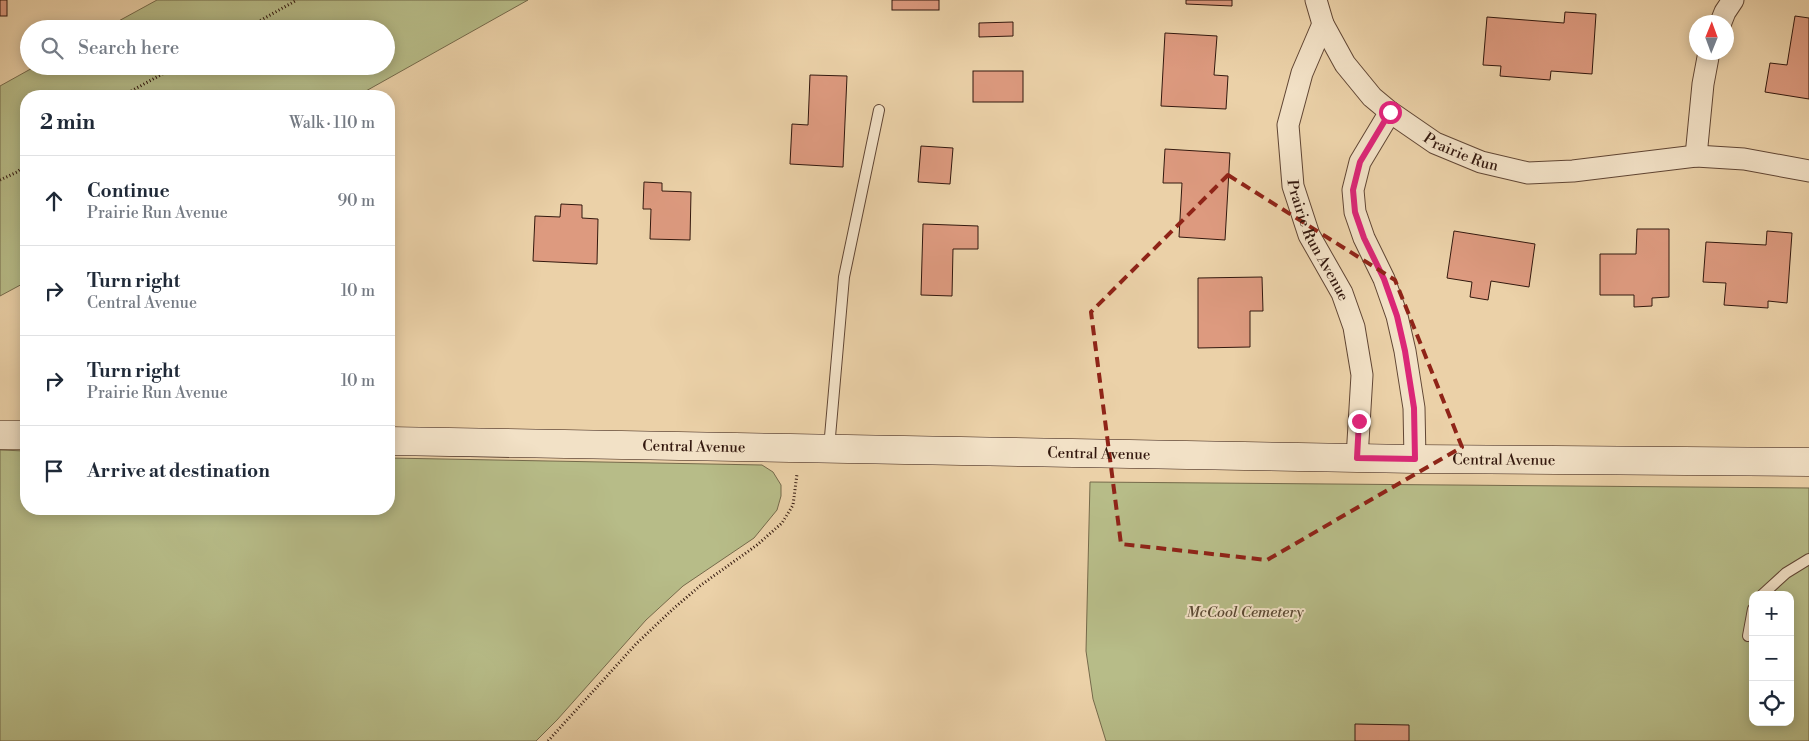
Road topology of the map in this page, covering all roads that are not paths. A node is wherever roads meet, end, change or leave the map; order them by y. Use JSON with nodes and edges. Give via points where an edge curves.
{"nodes":[{"id":1,"x":1316,"y":0,"type":"edge"},
{"id":2,"x":1733,"y":0,"type":"edge"},
{"id":3,"x":1724,"y":15,"type":"edge"},
{"id":4,"x":1323,"y":24,"type":"junction"},
{"id":5,"x":1708,"y":60,"type":"edge"},
{"id":6,"x":879,"y":110,"type":"dead end"},
{"id":7,"x":1390,"y":112,"type":"junction"},
{"id":8,"x":1696,"y":156,"type":"junction"},
{"id":9,"x":1809,"y":171,"type":"edge"},
{"id":10,"x":0,"y":435,"type":"edge"},
{"id":11,"x":20,"y":435,"type":"edge"},
{"id":12,"x":395,"y":441,"type":"edge"},
{"id":13,"x":829,"y":449,"type":"junction"},
{"id":14,"x":1357,"y":458,"type":"junction"},
{"id":15,"x":1415,"y":459,"type":"junction"},
{"id":16,"x":1809,"y":462,"type":"edge"},
{"id":17,"x":1809,"y":559,"type":"edge"},
{"id":18,"x":1766,"y":591,"type":"edge"},
{"id":19,"x":1749,"y":631,"type":"edge"},
{"id":20,"x":1748,"y":636,"type":"dead end"}],
"edges":[{"from":1,"to":4,"type":"street","name":"Prairie Run"},
{"from":2,"to":3,"type":"street"},
{"from":4,"to":7,"type":"street","name":"Prairie Run","via":[[1345,64],[1372,97]]},
{"from":4,"to":14,"type":"street","name":"Prairie Run Avenue","via":[[1302,72],[1288,125],[1293,186],[1309,235],[1342,294],[1354,327],[1362,375]]},
{"from":5,"to":8,"type":"street"},
{"from":6,"to":13,"type":"lane","via":[[844,277]]},
{"from":7,"to":8,"type":"street","name":"Prairie Run","via":[[1435,143],[1481,162],[1528,173],[1573,171]]},
{"from":7,"to":15,"type":"street","via":[[1360,162],[1353,190],[1354,205],[1364,238],[1397,316],[1414,408]]},
{"from":8,"to":9,"type":"street","name":"Prairie Run","via":[[1744,159]]},
{"from":10,"to":11,"type":"street"},
{"from":12,"to":13,"type":"street","name":"Central Avenue"},
{"from":13,"to":14,"type":"street","name":"Central Avenue"},
{"from":14,"to":15,"type":"street","name":"Central Avenue"},
{"from":15,"to":16,"type":"street","name":"Central Avenue"},
{"from":17,"to":18,"type":"lane","via":[[1786,573]]},
{"from":19,"to":20,"type":"lane"}]}
